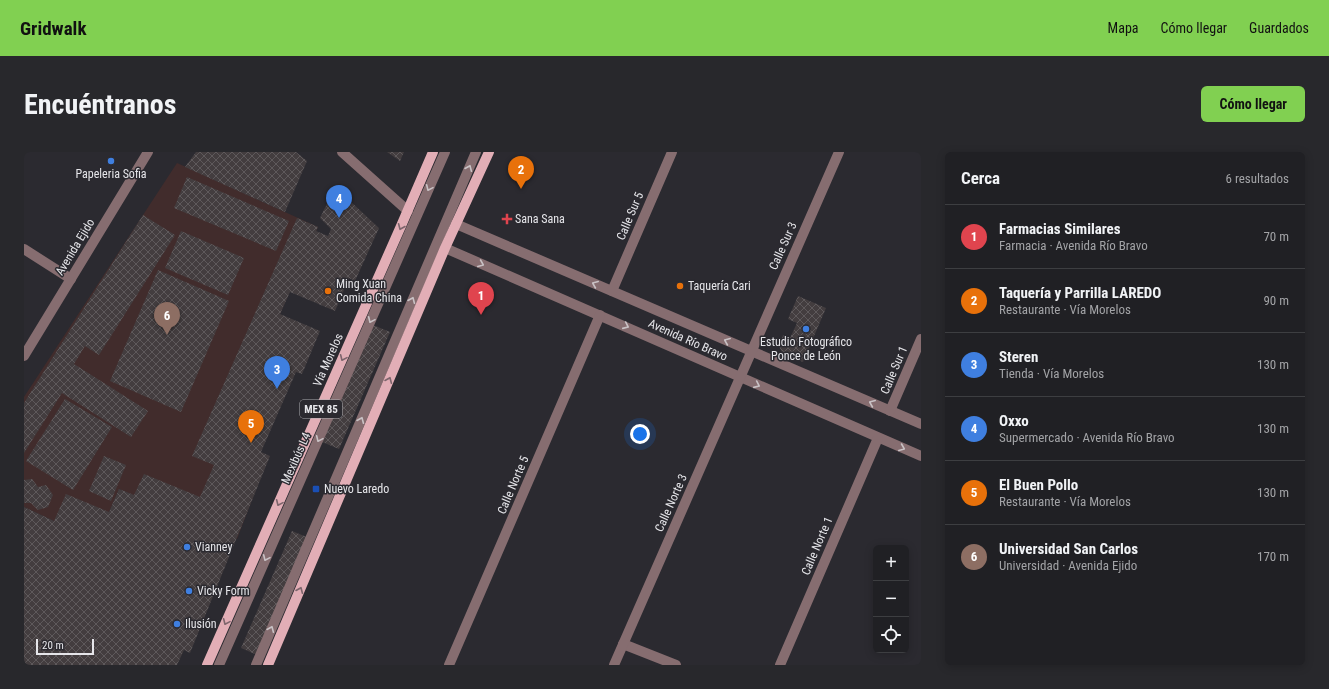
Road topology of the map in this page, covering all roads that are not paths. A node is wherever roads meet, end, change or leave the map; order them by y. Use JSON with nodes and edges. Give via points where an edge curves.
{"nodes":[{"id":1,"x":148,"y":152,"type":"edge"},
{"id":2,"x":342,"y":152,"type":"edge"},
{"id":3,"x":433,"y":152,"type":"edge"},
{"id":4,"x":445,"y":152,"type":"edge"},
{"id":5,"x":476,"y":152,"type":"edge"},
{"id":6,"x":488,"y":152,"type":"edge"},
{"id":7,"x":672,"y":152,"type":"edge"},
{"id":8,"x":839,"y":152,"type":"edge"},
{"id":9,"x":408,"y":211,"type":"junction"},
{"id":10,"x":456,"y":224,"type":"junction"},
{"id":11,"x":445,"y":248,"type":"junction"},
{"id":12,"x":24,"y":249,"type":"edge"},
{"id":13,"x":71,"y":279,"type":"junction"},
{"id":14,"x":612,"y":291,"type":"junction"},
{"id":15,"x":600,"y":315,"type":"junction"},
{"id":16,"x":921,"y":339,"type":"edge"},
{"id":17,"x":751,"y":351,"type":"junction"},
{"id":18,"x":24,"y":356,"type":"edge"},
{"id":19,"x":740,"y":377,"type":"junction"},
{"id":20,"x":890,"y":411,"type":"junction"},
{"id":21,"x":921,"y":424,"type":"edge"},
{"id":22,"x":878,"y":438,"type":"junction"},
{"id":23,"x":921,"y":456,"type":"edge"},
{"id":24,"x":623,"y":644,"type":"junction"},
{"id":25,"x":207,"y":665,"type":"edge"},
{"id":26,"x":219,"y":665,"type":"edge"},
{"id":27,"x":256,"y":665,"type":"edge"},
{"id":28,"x":268,"y":665,"type":"edge"},
{"id":29,"x":449,"y":665,"type":"edge"},
{"id":30,"x":614,"y":665,"type":"edge"},
{"id":31,"x":676,"y":665,"type":"edge"},
{"id":32,"x":780,"y":665,"type":"edge"}],
"edges":[{"from":1,"to":13,"type":"street","name":"Avenida Ejido"},
{"from":2,"to":9,"type":"street"},
{"from":3,"to":9,"type":"main road","name":"Vía Morelos","number":"MEX 85"},
{"from":4,"to":26,"type":"street","name":"Mexibús L4","one_way":true},
{"from":27,"to":5,"type":"street","one_way":true},
{"from":6,"to":10,"type":"main road"},
{"from":7,"to":14,"type":"street","name":"Calle Sur 5"},
{"from":8,"to":17,"type":"street","name":"Calle Sur 3"},
{"from":9,"to":25,"type":"main road","name":"Vía Morelos","number":"MEX 85","one_way":true},
{"from":10,"to":11,"type":"main road"},
{"from":14,"to":10,"type":"street","name":"Avenida Río Bravo","one_way":true},
{"from":11,"to":15,"type":"street","name":"Avenida Río Bravo","one_way":true},
{"from":28,"to":11,"type":"main road","one_way":true},
{"from":12,"to":13,"type":"street"},
{"from":13,"to":18,"type":"street","name":"Avenida Ejido"},
{"from":17,"to":14,"type":"street","name":"Avenida Río Bravo","one_way":true},
{"from":15,"to":19,"type":"street","name":"Avenida Río Bravo","one_way":true},
{"from":15,"to":29,"type":"street","name":"Calle Norte 5"},
{"from":16,"to":20,"type":"street","name":"Calle Sur 1"},
{"from":17,"to":19,"type":"street","name":"Calle Norte 3"},
{"from":20,"to":17,"type":"street","name":"Avenida Río Bravo","one_way":true},
{"from":19,"to":22,"type":"street","name":"Avenida Río Bravo","one_way":true},
{"from":19,"to":24,"type":"street","name":"Calle Norte 3"},
{"from":20,"to":21,"type":"street","name":"Avenida Río Bravo"},
{"from":22,"to":23,"type":"street","name":"Avenida Río Bravo","one_way":true},
{"from":22,"to":32,"type":"street","name":"Calle Norte 1"},
{"from":24,"to":30,"type":"street","name":"Calle Norte 3"},
{"from":24,"to":31,"type":"street"}]}
